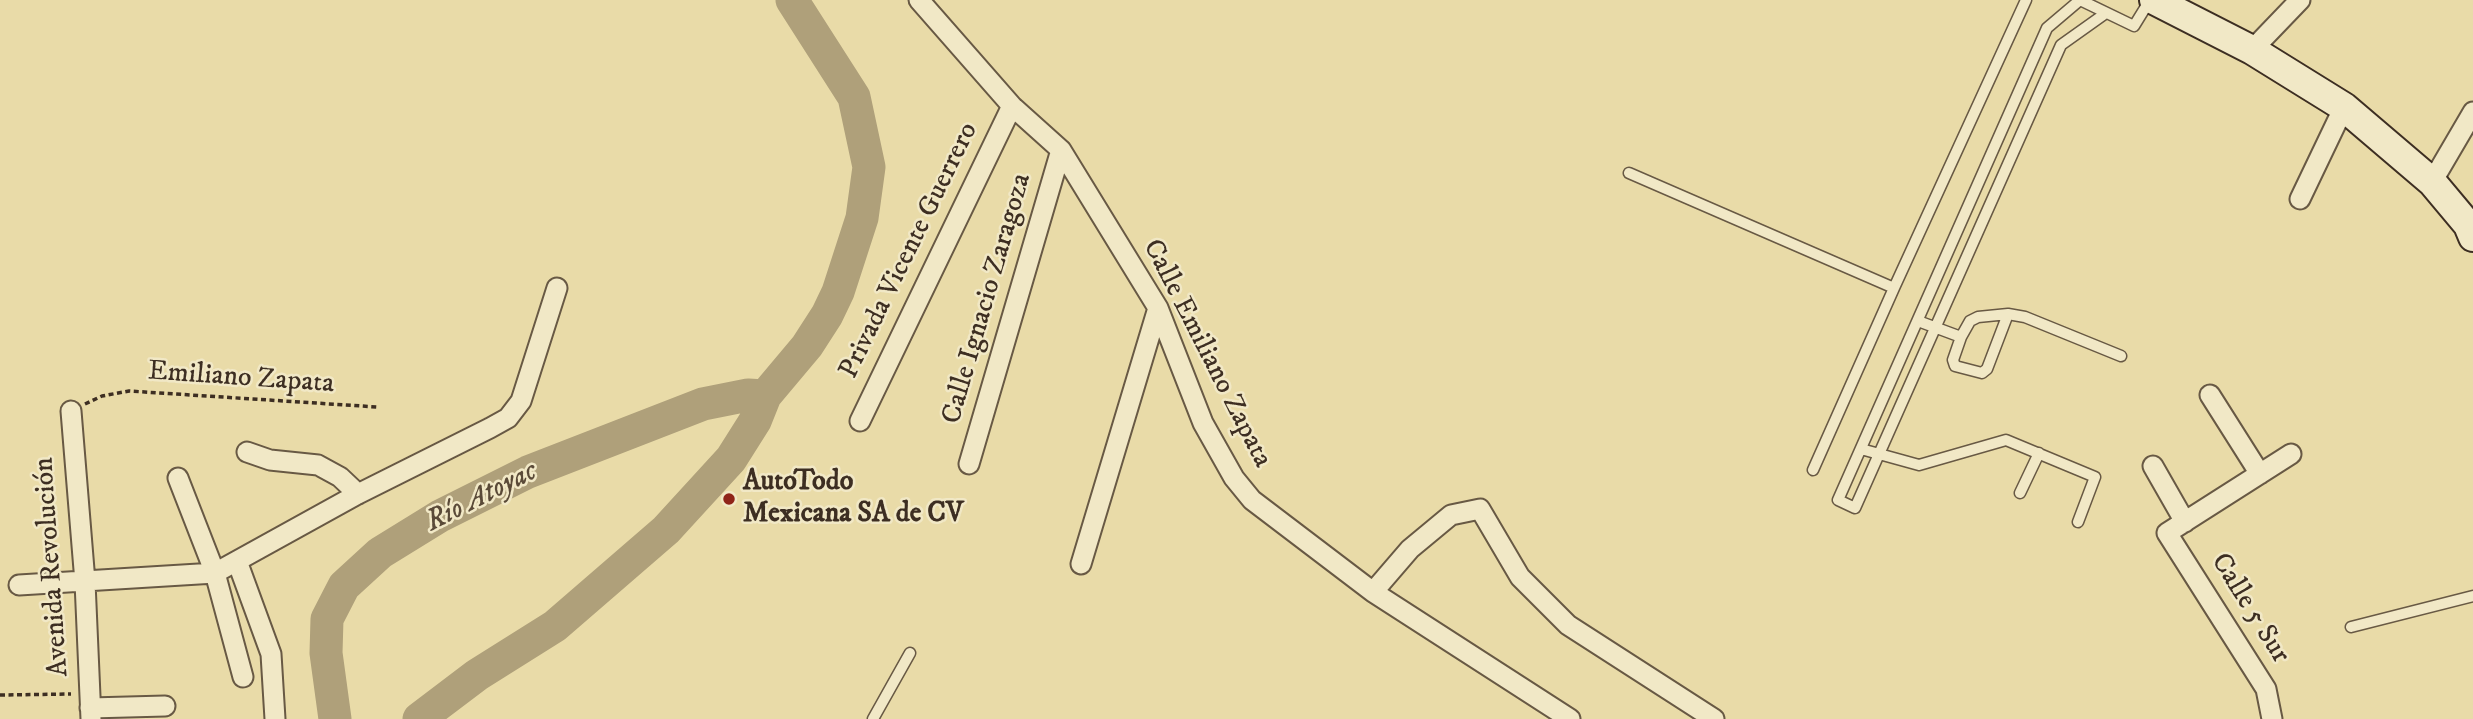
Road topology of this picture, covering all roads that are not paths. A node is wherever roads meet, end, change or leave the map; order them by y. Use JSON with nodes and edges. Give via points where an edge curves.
{"nodes":[{"id":1,"x":919,"y":0,"type":"edge"},
{"id":2,"x":2026,"y":0,"type":"edge"},
{"id":3,"x":2152,"y":0,"type":"edge"},
{"id":4,"x":2300,"y":0,"type":"edge"},
{"id":5,"x":2106,"y":13,"type":"junction"},
{"id":6,"x":2252,"y":50,"type":"junction"},
{"id":7,"x":1012,"y":106,"type":"junction"},
{"id":8,"x":2013,"y":106,"type":"junction"},
{"id":9,"x":2344,"y":107,"type":"junction"},
{"id":10,"x":2473,"y":112,"type":"edge"},
{"id":11,"x":2029,"y":114,"type":"junction"},
{"id":12,"x":1061,"y":150,"type":"junction"},
{"id":13,"x":1629,"y":173,"type":"dead end"},
{"id":14,"x":2432,"y":182,"type":"junction"},
{"id":15,"x":2300,"y":199,"type":"dead end"},
{"id":16,"x":2471,"y":230,"type":"edge"},
{"id":17,"x":557,"y":288,"type":"dead end"},
{"id":18,"x":1894,"y":288,"type":"junction"},
{"id":19,"x":1158,"y":308,"type":"junction"},
{"id":20,"x":2008,"y":314,"type":"junction"},
{"id":21,"x":1918,"y":321,"type":"junction"},
{"id":22,"x":1935,"y":327,"type":"junction"},
{"id":23,"x":1961,"y":337,"type":"junction"},
{"id":24,"x":2122,"y":356,"type":"dead end"},
{"id":25,"x":2210,"y":395,"type":"dead end"},
{"id":26,"x":71,"y":411,"type":"dead end"},
{"id":27,"x":860,"y":421,"type":"dead end"},
{"id":28,"x":1861,"y":449,"type":"junction"},
{"id":29,"x":247,"y":452,"type":"dead end"},
{"id":30,"x":2039,"y":453,"type":"junction"},
{"id":31,"x":2291,"y":454,"type":"dead end"},
{"id":32,"x":1880,"y":456,"type":"junction"},
{"id":33,"x":969,"y":464,"type":"dead end"},
{"id":34,"x":2152,"y":466,"type":"dead end"},
{"id":35,"x":1814,"y":470,"type":"dead end"},
{"id":36,"x":2260,"y":474,"type":"junction"},
{"id":37,"x":178,"y":478,"type":"dead end"},
{"id":38,"x":2020,"y":493,"type":"dead end"},
{"id":39,"x":358,"y":494,"type":"junction"},
{"id":40,"x":2078,"y":522,"type":"dead end"},
{"id":41,"x":2185,"y":522,"type":"junction"},
{"id":42,"x":237,"y":561,"type":"junction"},
{"id":43,"x":1081,"y":564,"type":"dead end"},
{"id":44,"x":215,"y":573,"type":"junction"},
{"id":45,"x":85,"y":582,"type":"junction"},
{"id":46,"x":19,"y":585,"type":"dead end"},
{"id":47,"x":1373,"y":592,"type":"junction"},
{"id":48,"x":2473,"y":596,"type":"edge"},
{"id":49,"x":2351,"y":627,"type":"dead end"},
{"id":50,"x":910,"y":653,"type":"dead end"},
{"id":51,"x":243,"y":677,"type":"dead end"},
{"id":52,"x":165,"y":706,"type":"dead end"},
{"id":53,"x":90,"y":707,"type":"edge"},
{"id":54,"x":275,"y":719,"type":"edge"},
{"id":55,"x":873,"y":719,"type":"edge"},
{"id":56,"x":1570,"y":719,"type":"edge"},
{"id":57,"x":1714,"y":719,"type":"edge"},
{"id":58,"x":2272,"y":719,"type":"edge"}],
"edges":[{"from":1,"to":7,"type":"street","name":"Calle Emiliano Zapata"},
{"from":2,"to":18,"type":"lane"},
{"from":3,"to":5,"type":"lane","via":[[2134,26]]},
{"from":3,"to":6,"type":"main road"},
{"from":4,"to":6,"type":"street"},
{"from":5,"to":8,"type":"lane","via":[[2080,1],[2047,28]]},
{"from":5,"to":11,"type":"lane","via":[[2062,45]]},
{"from":6,"to":9,"type":"main road"},
{"from":7,"to":12,"type":"street","name":"Calle Emiliano Zapata"},
{"from":7,"to":27,"type":"street","name":"Privada Vicente Guerrero"},
{"from":8,"to":11,"type":"lane"},
{"from":8,"to":21,"type":"lane"},
{"from":9,"to":14,"type":"main road"},
{"from":9,"to":15,"type":"street"},
{"from":10,"to":14,"type":"street"},
{"from":11,"to":22,"type":"lane"},
{"from":12,"to":19,"type":"street","name":"Calle Emiliano Zapata"},
{"from":12,"to":33,"type":"street","name":"Calle Ignacio Zaragoza"},
{"from":13,"to":18,"type":"lane"},
{"from":14,"to":16,"type":"main road"},
{"from":17,"to":39,"type":"street","via":[[530,382],[508,418]]},
{"from":18,"to":35,"type":"lane"},
{"from":19,"to":43,"type":"street"},
{"from":19,"to":47,"type":"street","name":"Calle Emiliano Zapata","via":[[1203,423],[1234,478],[1252,500]]},
{"from":20,"to":23,"type":"lane","via":[[1970,321]]},
{"from":20,"to":23,"type":"lane","via":[[1982,373],[1955,366]]},
{"from":20,"to":24,"type":"lane"},
{"from":21,"to":22,"type":"lane"},
{"from":21,"to":28,"type":"lane"},
{"from":22,"to":23,"type":"lane"},
{"from":22,"to":32,"type":"lane"},
{"from":25,"to":36,"type":"street"},
{"from":26,"to":45,"type":"street","name":"Avenida Revolución"},
{"from":28,"to":32,"type":"lane"},
{"from":28,"to":32,"type":"lane","via":[[1838,500],[1855,508]]},
{"from":29,"to":39,"type":"street","via":[[270,460],[318,465]]},
{"from":30,"to":32,"type":"lane","via":[[2006,440],[1919,465]]},
{"from":30,"to":38,"type":"lane"},
{"from":30,"to":40,"type":"lane","via":[[2095,477]]},
{"from":31,"to":36,"type":"street"},
{"from":34,"to":41,"type":"street"},
{"from":36,"to":41,"type":"street"},
{"from":37,"to":44,"type":"street"},
{"from":39,"to":42,"type":"street"},
{"from":41,"to":58,"type":"street","name":"Calle 5 Sur","via":[[2167,533],[2266,689]]},
{"from":42,"to":44,"type":"street"},
{"from":42,"to":54,"type":"street","via":[[271,654]]},
{"from":44,"to":45,"type":"street"},
{"from":44,"to":51,"type":"street"},
{"from":45,"to":46,"type":"street"},
{"from":45,"to":53,"type":"street","name":"Avenida Revolución"},
{"from":47,"to":56,"type":"street","name":"Calle Emiliano Zapata"},
{"from":47,"to":57,"type":"street","via":[[1410,549],[1451,515],[1480,509],[1520,577],[1568,625]]},
{"from":48,"to":49,"type":"lane"},
{"from":50,"to":55,"type":"lane"},
{"from":52,"to":53,"type":"street"}]}
